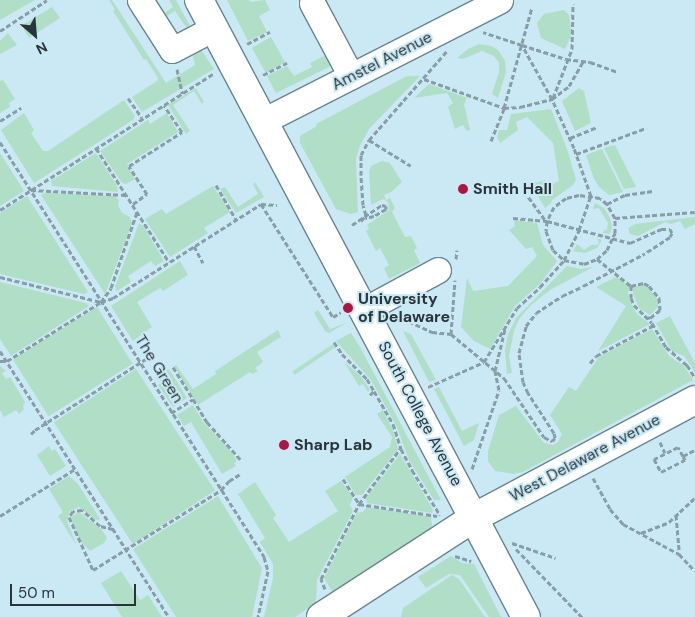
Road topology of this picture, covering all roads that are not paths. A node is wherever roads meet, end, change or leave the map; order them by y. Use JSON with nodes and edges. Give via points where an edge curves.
{"nodes":[{"id":1,"x":140,"y":0,"type":"edge"},
{"id":2,"x":199,"y":0,"type":"edge"},
{"id":3,"x":500,"y":0,"type":"edge"},
{"id":4,"x":312,"y":3,"type":"dead end"},
{"id":5,"x":214,"y":28,"type":"junction"},
{"id":6,"x":351,"y":76,"type":"junction"},
{"id":7,"x":263,"y":121,"type":"junction"},
{"id":8,"x":450,"y":271,"type":"road end"},
{"id":9,"x":364,"y":311,"type":"junction"},
{"id":10,"x":695,"y":400,"type":"edge"},
{"id":11,"x":475,"y":517,"type":"junction"},
{"id":12,"x":324,"y":604,"type":"edge"},
{"id":13,"x":526,"y":617,"type":"edge"}],
"edges":[{"from":1,"to":5,"type":"street","via":[[172,50]]},
{"from":2,"to":5,"type":"main road","name":"South College Avenue"},
{"from":3,"to":6,"type":"street","name":"Amstel Avenue"},
{"from":4,"to":6,"type":"street"},
{"from":5,"to":7,"type":"main road","name":"South College Avenue"},
{"from":6,"to":7,"type":"street","name":"Amstel Avenue"},
{"from":7,"to":9,"type":"main road","name":"South College Avenue"},
{"from":8,"to":9,"type":"street"},
{"from":9,"to":11,"type":"main road","name":"South College Avenue"},
{"from":10,"to":11,"type":"main road","name":"West Delaware Avenue"},
{"from":11,"to":12,"type":"main road","name":"West Delaware Avenue"},
{"from":11,"to":13,"type":"main road","name":"South College Avenue"}]}
